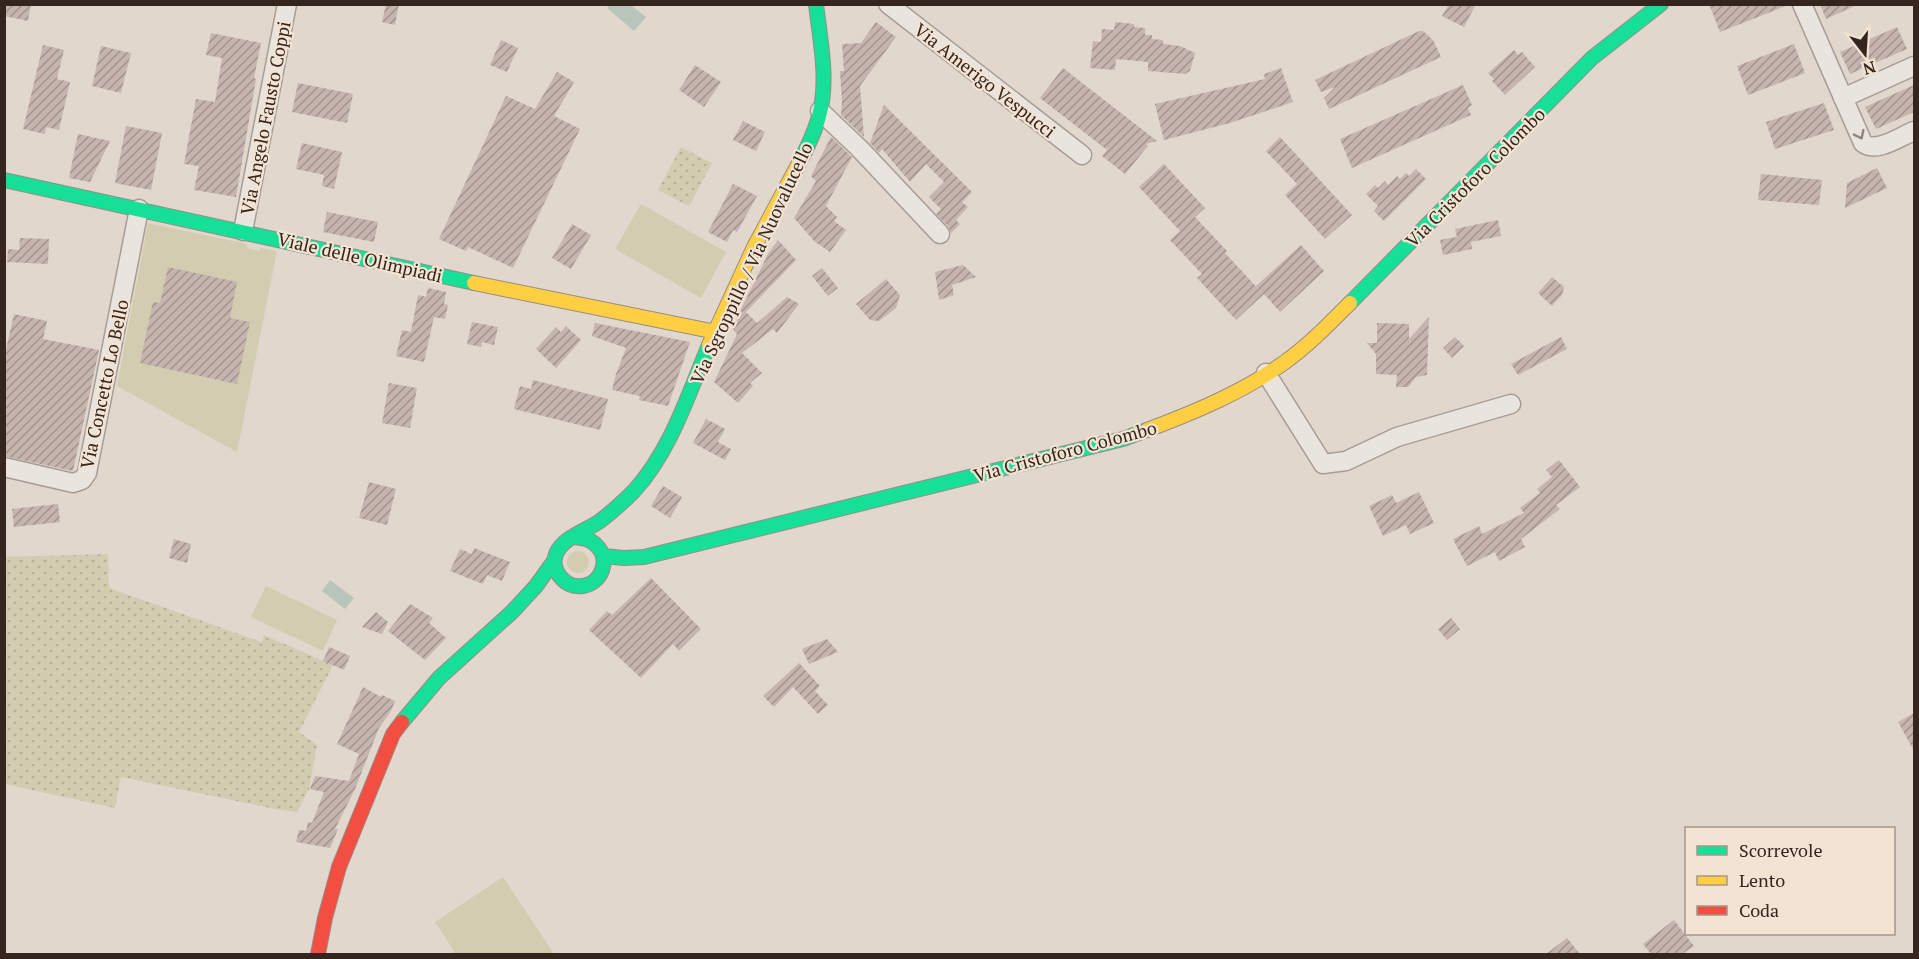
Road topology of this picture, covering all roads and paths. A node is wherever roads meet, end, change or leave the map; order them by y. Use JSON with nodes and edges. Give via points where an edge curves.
{"nodes":[{"id":1,"x":287,"y":4,"type":"edge"},
{"id":2,"x":816,"y":4,"type":"edge"},
{"id":3,"x":888,"y":4,"type":"edge"},
{"id":4,"x":1661,"y":4,"type":"edge"},
{"id":5,"x":1802,"y":4,"type":"edge"},
{"id":6,"x":1914,"y":66,"type":"edge"},
{"id":7,"x":1843,"y":98,"type":"junction"},
{"id":8,"x":820,"y":111,"type":"junction"},
{"id":9,"x":1914,"y":130,"type":"edge"},
{"id":10,"x":1082,"y":155,"type":"dead end"},
{"id":11,"x":4,"y":180,"type":"edge"},
{"id":12,"x":139,"y":209,"type":"junction"},
{"id":13,"x":243,"y":231,"type":"junction"},
{"id":14,"x":940,"y":234,"type":"dead end"},
{"id":15,"x":716,"y":332,"type":"junction"},
{"id":16,"x":1266,"y":373,"type":"junction"},
{"id":17,"x":1510,"y":404,"type":"dead end"},
{"id":18,"x":4,"y":466,"type":"edge"},
{"id":19,"x":623,"y":503,"type":"junction"},
{"id":20,"x":575,"y":537,"type":"junction"},
{"id":21,"x":604,"y":544,"type":"junction"},
{"id":22,"x":644,"y":557,"type":"junction"},
{"id":23,"x":554,"y":561,"type":"junction"},
{"id":24,"x":587,"y":585,"type":"junction"},
{"id":25,"x":560,"y":591,"type":"dead end"},
{"id":26,"x":544,"y":596,"type":"dead end"},
{"id":27,"x":512,"y":612,"type":"junction"},
{"id":28,"x":318,"y":954,"type":"edge"}],
"edges":[{"from":1,"to":13,"type":"street","name":"Via Angelo Fausto Coppi"},
{"from":2,"to":8,"type":"street","name":"Via Sgroppillo / Via Nuovalucello","via":[[823,75]]},
{"from":3,"to":10,"type":"street","name":"Via Amerigo Vespucci"},
{"from":4,"to":16,"type":"street","name":"Via Cristoforo Colombo","via":[[1592,58],[1334,319],[1303,348]]},
{"from":5,"to":7,"type":"street"},
{"from":6,"to":7,"type":"street"},
{"from":7,"to":9,"type":"street","one_way":true,"via":[[1868,147]]},
{"from":8,"to":14,"type":"street"},
{"from":8,"to":15,"type":"street","name":"Via Sgroppillo / Via Nuovalucello","via":[[800,161]]},
{"from":11,"to":12,"type":"street","name":"Viale delle Olimpiadi"},
{"from":12,"to":13,"type":"street","name":"Viale delle Olimpiadi"},
{"from":12,"to":18,"type":"street","name":"Via Concetto Lo Bello","via":[[87,473],[82,480],[72,483]]},
{"from":13,"to":15,"type":"street","name":"Viale delle Olimpiadi"},
{"from":15,"to":19,"type":"street","name":"Via Sgroppillo / Via Nuovalucello","via":[[662,453]]},
{"from":16,"to":17,"type":"street","via":[[1323,464],[1346,460],[1397,437]]},
{"from":16,"to":22,"type":"street","name":"Via Cristoforo Colombo","via":[[1209,406],[1123,439]]},
{"from":19,"to":20,"type":"street"},
{"from":19,"to":21,"type":"street"},
{"from":20,"to":21,"type":"street"},
{"from":20,"to":23,"type":"street","via":[[558,548]]},
{"from":21,"to":22,"type":"street","via":[[624,558]]},
{"from":21,"to":24,"type":"street","via":[[600,575]]},
{"from":22,"to":24,"type":"street"},
{"from":23,"to":24,"type":"street","via":[[566,583]]},
{"from":23,"to":27,"type":"street"},
{"from":24,"to":25,"type":"street"},
{"from":26,"to":27,"type":"street"},
{"from":27,"to":28,"type":"street","via":[[439,678],[393,734],[339,867]]}]}
